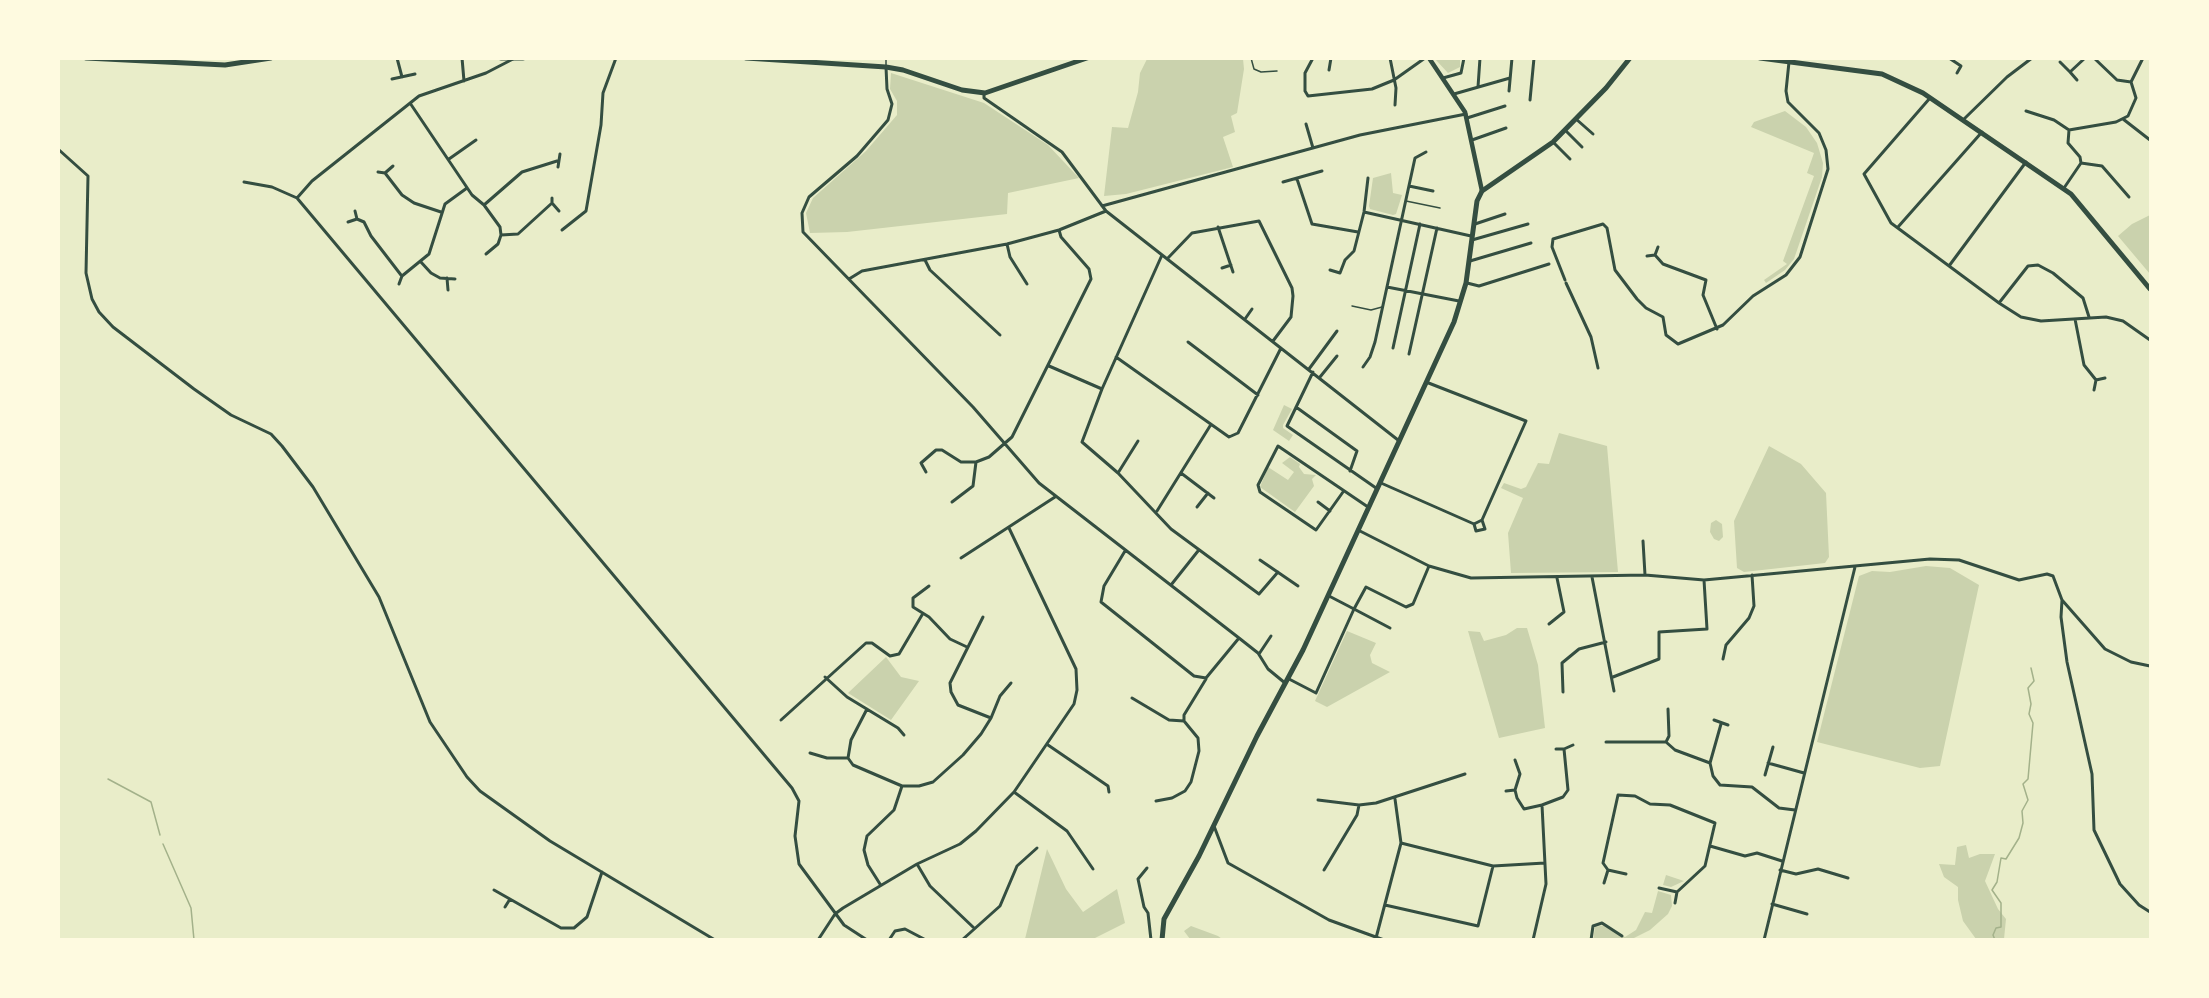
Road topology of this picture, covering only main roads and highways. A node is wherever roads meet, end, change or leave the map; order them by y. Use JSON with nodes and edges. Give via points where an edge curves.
{"nodes":[{"id":1,"x":86,"y":58,"type":"edge"},
{"id":2,"x":271,"y":58,"type":"edge"},
{"id":3,"x":501,"y":58,"type":"edge"},
{"id":4,"x":523,"y":58,"type":"edge"},
{"id":5,"x":746,"y":58,"type":"edge"},
{"id":6,"x":1087,"y":58,"type":"edge"},
{"id":7,"x":1630,"y":58,"type":"edge"},
{"id":8,"x":1760,"y":58,"type":"edge"},
{"id":9,"x":513,"y":59,"type":"edge"},
{"id":10,"x":206,"y":61,"type":"edge"},
{"id":11,"x":2151,"y":289,"type":"edge"},
{"id":12,"x":1162,"y":939,"type":"edge"}],
"edges":[{"from":1,"to":10,"type":"main road","via":[[140,63]]},
{"from":2,"to":10,"type":"main road","via":[[225,65]]},
{"from":3,"to":9,"type":"main road"},
{"from":4,"to":9,"type":"main road"},
{"from":5,"to":6,"type":"main road","via":[[886,67],[985,93]]},
{"from":7,"to":12,"type":"main road","via":[[1553,142],[1482,191],[1477,201],[1461,302],[1329,596],[1164,920]]},
{"from":8,"to":11,"type":"main road","via":[[1882,74],[1930,98],[2064,188],[2094,218]]}]}
